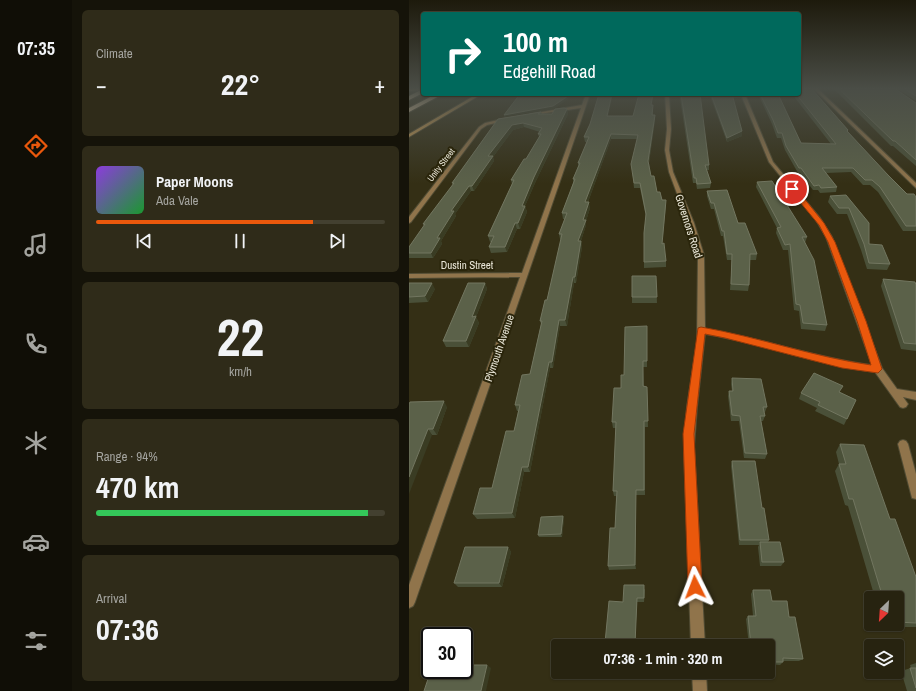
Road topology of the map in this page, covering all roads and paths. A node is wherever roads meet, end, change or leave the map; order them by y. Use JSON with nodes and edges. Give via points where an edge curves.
{"nodes":[{"id":1,"x":435,"y":120,"type":"edge"},
{"id":2,"x":501,"y":120,"type":"edge"},
{"id":3,"x":579,"y":120,"type":"edge"},
{"id":4,"x":668,"y":120,"type":"edge"},
{"id":5,"x":754,"y":120,"type":"edge"},
{"id":6,"x":848,"y":120,"type":"edge"},
{"id":7,"x":409,"y":136,"type":"edge"},
{"id":8,"x":916,"y":186,"type":"edge"},
{"id":9,"x":409,"y":222,"type":"edge"},
{"id":10,"x":524,"y":275,"type":"junction"},
{"id":11,"x":409,"y":276,"type":"edge"},
{"id":12,"x":701,"y":330,"type":"junction"},
{"id":13,"x":878,"y":369,"type":"junction"},
{"id":14,"x":894,"y":392,"type":"junction"},
{"id":15,"x":916,"y":396,"type":"edge"},
{"id":16,"x":903,"y":404,"type":"dead end"},
{"id":17,"x":903,"y":444,"type":"dead end"},
{"id":18,"x":916,"y":494,"type":"edge"},
{"id":19,"x":409,"y":602,"type":"edge"},
{"id":20,"x":698,"y":639,"type":"edge"},
{"id":21,"x":699,"y":679,"type":"edge"},
{"id":22,"x":700,"y":691,"type":"edge"}],
"edges":[{"from":1,"to":7,"type":"main road"},
{"from":2,"to":9,"type":"street","name":"Unity Street","via":[[480,128]]},
{"from":3,"to":10,"type":"street","name":"Plymouth Avenue"},
{"from":4,"to":12,"type":"street","name":"Governors Road","via":[[667,150],[671,172],[701,255]]},
{"from":5,"to":13,"type":"street","via":[[771,162],[818,219],[829,237]]},
{"from":6,"to":8,"type":"street"},
{"from":10,"to":11,"type":"street","name":"Dustin Street"},
{"from":10,"to":19,"type":"street","name":"Plymouth Avenue"},
{"from":12,"to":13,"type":"street","via":[[842,364]]},
{"from":12,"to":20,"type":"street","name":"Governors Road","via":[[689,440]]},
{"from":13,"to":14,"type":"street"},
{"from":14,"to":15,"type":"street"},
{"from":14,"to":16,"type":"street"},
{"from":17,"to":18,"type":"street"},
{"from":21,"to":22,"type":"street"}]}
